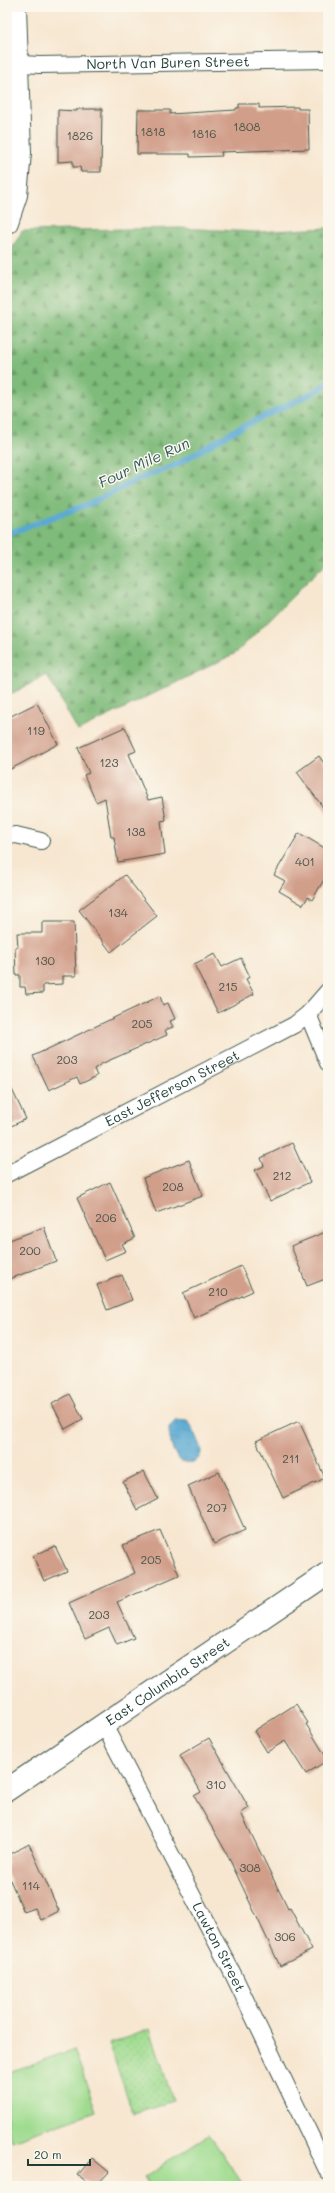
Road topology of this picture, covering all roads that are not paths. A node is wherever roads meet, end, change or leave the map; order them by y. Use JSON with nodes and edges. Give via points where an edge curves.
{"nodes":[{"id":1,"x":15,"y":7,"type":"edge"},
{"id":2,"x":328,"y":60,"type":"edge"},
{"id":3,"x":12,"y":63,"type":"edge"},
{"id":4,"x":7,"y":222,"type":"edge"},
{"id":5,"x":7,"y":836,"type":"edge"},
{"id":6,"x":41,"y":841,"type":"dead end"},
{"id":7,"x":328,"y":991,"type":"edge"},
{"id":8,"x":308,"y":1014,"type":"junction"},
{"id":9,"x":328,"y":1063,"type":"edge"},
{"id":10,"x":7,"y":1174,"type":"edge"},
{"id":11,"x":328,"y":1573,"type":"edge"},
{"id":12,"x":104,"y":1725,"type":"junction"},
{"id":13,"x":7,"y":1790,"type":"edge"},
{"id":14,"x":328,"y":2172,"type":"edge"}],
"edges":[{"from":1,"to":3,"type":"street"},
{"from":2,"to":3,"type":"street","name":"North Van Buren Street","via":[[39,65]]},
{"from":3,"to":4,"type":"street","via":[[19,169],[16,195]]},
{"from":5,"to":6,"type":"street","via":[[16,835]]},
{"from":7,"to":8,"type":"street","name":"East Jefferson Street"},
{"from":8,"to":9,"type":"street"},
{"from":8,"to":10,"type":"street","name":"East Jefferson Street","via":[[294,1025]]},
{"from":11,"to":12,"type":"street","name":"East Columbia Street"},
{"from":12,"to":13,"type":"street","name":"East Columbia Street"},
{"from":12,"to":14,"type":"street","name":"Lawton Street","via":[[233,1974]]}]}
